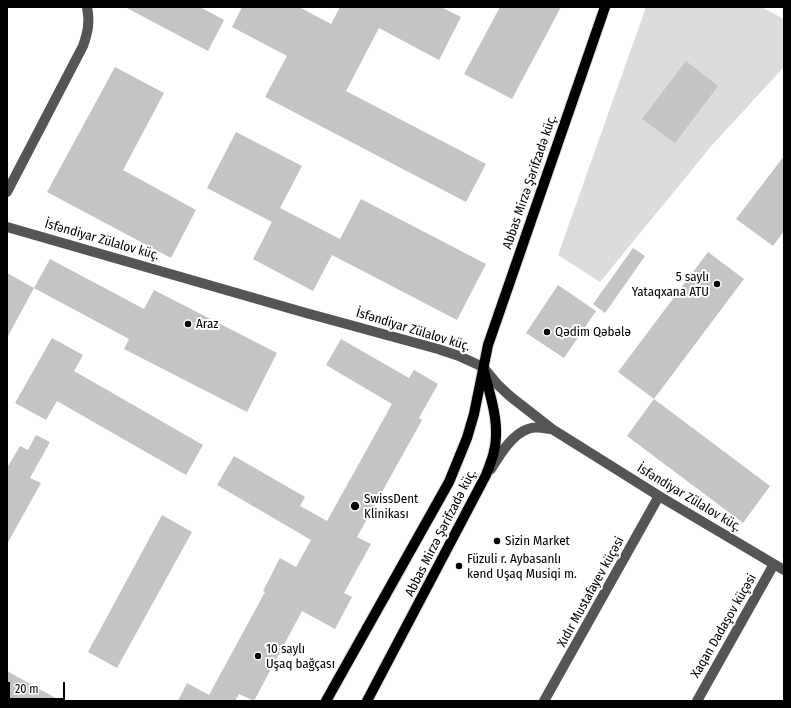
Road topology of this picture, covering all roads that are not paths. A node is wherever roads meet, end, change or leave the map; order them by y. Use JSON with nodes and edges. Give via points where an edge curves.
{"nodes":[{"id":1,"x":87,"y":7,"type":"edge"},
{"id":2,"x":605,"y":7,"type":"edge"},
{"id":3,"x":7,"y":192,"type":"edge"},
{"id":4,"x":7,"y":227,"type":"edge"},
{"id":5,"x":483,"y":367,"type":"junction"},
{"id":6,"x":552,"y":430,"type":"junction"},
{"id":7,"x":486,"y":475,"type":"junction"},
{"id":8,"x":659,"y":496,"type":"junction"},
{"id":9,"x":774,"y":564,"type":"junction"},
{"id":10,"x":784,"y":570,"type":"edge"},
{"id":11,"x":326,"y":701,"type":"edge"},
{"id":12,"x":367,"y":701,"type":"edge"},
{"id":13,"x":544,"y":701,"type":"edge"},
{"id":14,"x":697,"y":701,"type":"edge"}],
"edges":[{"from":1,"to":3,"type":"street","via":[[89,19],[83,46]]},
{"from":2,"to":5,"type":"main road","name":"Abbas Mirzə Şərifzadə küç."},
{"from":4,"to":5,"type":"street","name":"İsfəndiyar Zülalov küç.","via":[[438,349]]},
{"from":5,"to":6,"type":"street","name":"İsfəndiyar Zülalov küç.","via":[[511,397]]},
{"from":5,"to":7,"type":"main road","name":"Abbas Mirzə Şərifzadə küç.","via":[[497,435]]},
{"from":5,"to":11,"type":"main road","name":"Abbas Mirzə Şərifzadə küç.","via":[[467,438],[449,482]]},
{"from":6,"to":7,"type":"street","via":[[538,427],[527,429],[516,436]]},
{"from":6,"to":8,"type":"street","name":"İsfəndiyar Zülalov küç."},
{"from":7,"to":12,"type":"main road","name":"Abbas Mirzə Şərifzadə küç."},
{"from":8,"to":9,"type":"street","name":"İsfəndiyar Zülalov küç."},
{"from":8,"to":13,"type":"street","name":"Xıdır Mustafayev küçəsi"},
{"from":9,"to":10,"type":"street","name":"İsfəndiyar Zülalov küç."},
{"from":9,"to":14,"type":"street","name":"Xaqan Dadaşov küçəsi"}]}
